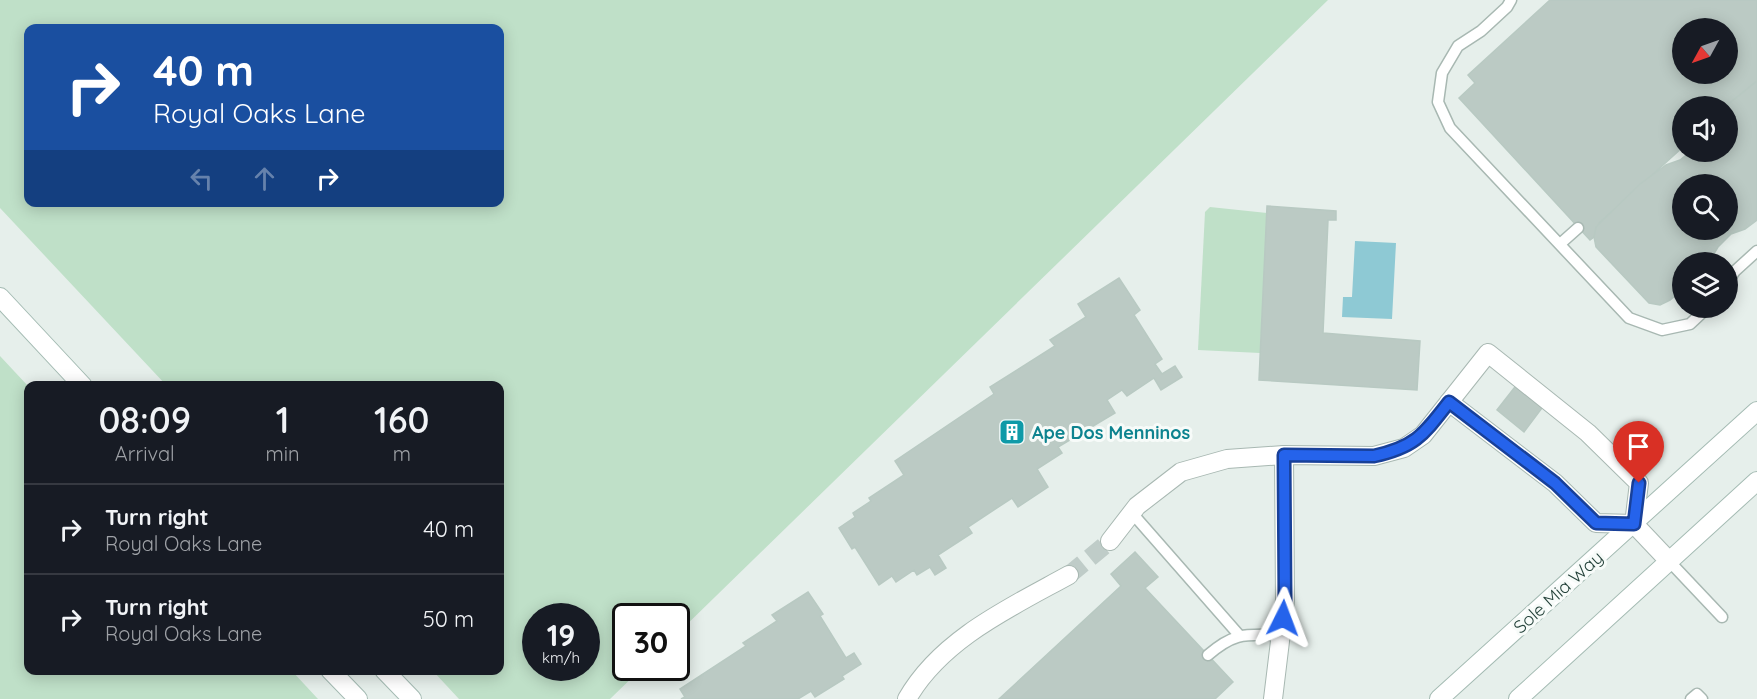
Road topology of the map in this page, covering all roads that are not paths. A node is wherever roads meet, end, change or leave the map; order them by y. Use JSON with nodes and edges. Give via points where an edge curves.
{"nodes":[{"id":1,"x":1511,"y":0,"type":"edge"},
{"id":2,"x":1578,"y":228,"type":"dead end"},
{"id":3,"x":1560,"y":244,"type":"junction"},
{"id":4,"x":1757,"y":251,"type":"edge"},
{"id":5,"x":1738,"y":268,"type":"edge"},
{"id":6,"x":0,"y":297,"type":"edge"},
{"id":7,"x":1696,"y":318,"type":"edge"},
{"id":8,"x":78,"y":381,"type":"edge"},
{"id":9,"x":1449,"y":402,"type":"junction"},
{"id":10,"x":1757,"y":411,"type":"edge"},
{"id":11,"x":1284,"y":455,"type":"junction"},
{"id":12,"x":1757,"y":481,"type":"edge"},
{"id":13,"x":1132,"y":513,"type":"junction"},
{"id":14,"x":1634,"y":524,"type":"junction"},
{"id":15,"x":1110,"y":541,"type":"tunnel mouth"},
{"id":16,"x":1670,"y":562,"type":"junction"},
{"id":17,"x":1069,"y":575,"type":"tunnel mouth"},
{"id":18,"x":1722,"y":617,"type":"dead end"},
{"id":19,"x":1239,"y":635,"type":"junction"},
{"id":20,"x":1281,"y":635,"type":"junction"},
{"id":21,"x":1208,"y":655,"type":"dead end"},
{"id":22,"x":335,"y":675,"type":"edge"},
{"id":23,"x":389,"y":675,"type":"edge"},
{"id":24,"x":358,"y":699,"type":"edge"},
{"id":25,"x":412,"y":699,"type":"edge"},
{"id":26,"x":907,"y":699,"type":"edge"},
{"id":27,"x":1273,"y":699,"type":"edge"},
{"id":28,"x":1439,"y":699,"type":"edge"},
{"id":29,"x":1518,"y":699,"type":"edge"},
{"id":30,"x":1691,"y":699,"type":"edge"},
{"id":31,"x":1702,"y":699,"type":"edge"}],
"edges":[{"from":1,"to":3,"type":"lane","via":[[1481,31],[1458,46],[1442,73],[1438,102],[1450,128]]},
{"from":2,"to":3,"type":"lane"},
{"from":3,"to":7,"type":"lane","via":[[1629,318],[1662,330],[1690,324]]},
{"from":4,"to":5,"type":"lane"},
{"from":6,"to":8,"type":"street"},
{"from":9,"to":11,"type":"street","via":[[1424,435],[1396,451],[1374,456]]},
{"from":9,"to":14,"type":"street","via":[[1555,483],[1596,523]]},
{"from":9,"to":14,"type":"street","via":[[1488,353],[1588,433],[1639,483]]},
{"from":10,"to":14,"type":"street","name":"Sole Mia Way"},
{"from":11,"to":13,"type":"street","via":[[1227,459],[1181,472]]},
{"from":11,"to":20,"type":"street","via":[[1285,600]]},
{"from":12,"to":16,"type":"street"},
{"from":13,"to":15,"type":"street"},
{"from":13,"to":19,"type":"lane"},
{"from":14,"to":16,"type":"street"},
{"from":14,"to":28,"type":"street","name":"Sole Mia Way"},
{"from":16,"to":18,"type":"lane"},
{"from":16,"to":29,"type":"street"},
{"from":17,"to":26,"type":"street","via":[[945,652]]},
{"from":19,"to":20,"type":"lane"},
{"from":19,"to":21,"type":"lane"},
{"from":20,"to":27,"type":"street"},
{"from":22,"to":24,"type":"street"},
{"from":23,"to":25,"type":"street"},
{"from":30,"to":31,"type":"lane","via":[[1697,694]]}]}
